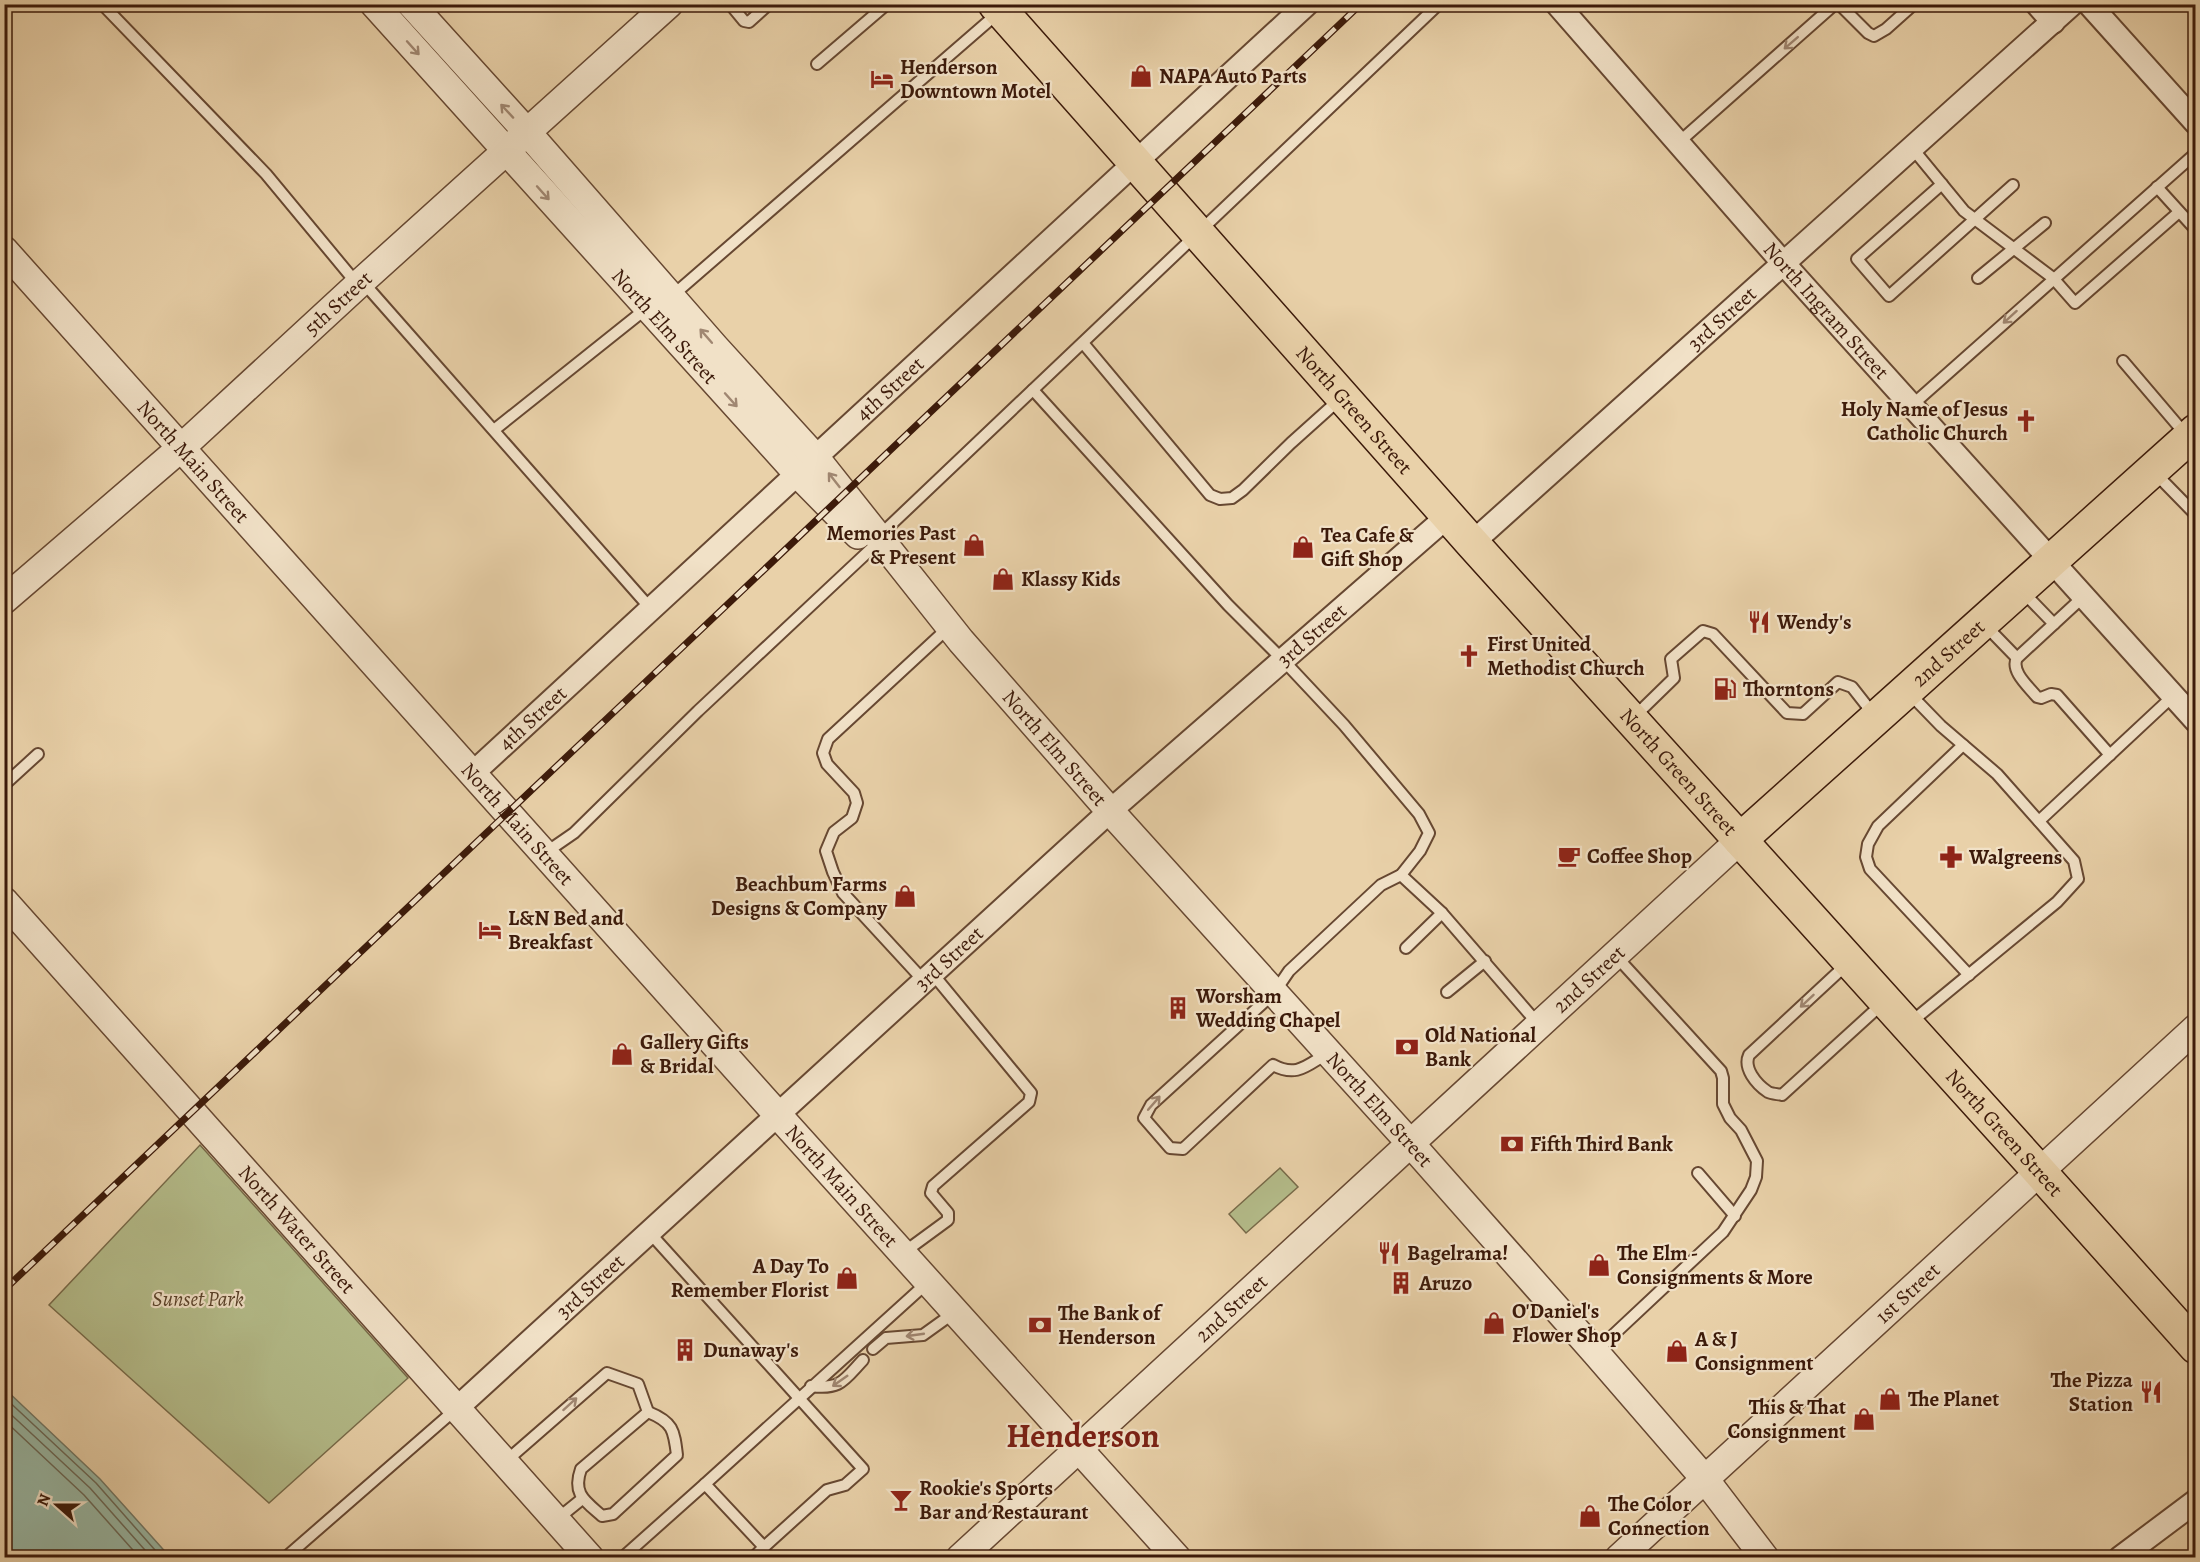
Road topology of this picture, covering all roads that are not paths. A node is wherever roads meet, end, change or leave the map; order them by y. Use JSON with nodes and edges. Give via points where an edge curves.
{"nodes":[{"id":1,"x":102,"y":4,"type":"edge"},
{"id":2,"x":374,"y":4,"type":"edge"},
{"id":3,"x":411,"y":4,"type":"edge"},
{"id":4,"x":669,"y":4,"type":"edge"},
{"id":5,"x":730,"y":4,"type":"edge"},
{"id":6,"x":769,"y":4,"type":"edge"},
{"id":7,"x":886,"y":4,"type":"edge"},
{"id":8,"x":1439,"y":4,"type":"edge"},
{"id":9,"x":1557,"y":4,"type":"edge"},
{"id":10,"x":1837,"y":4,"type":"edge"},
{"id":11,"x":1914,"y":4,"type":"edge"},
{"id":12,"x":2037,"y":4,"type":"edge"},
{"id":13,"x":2072,"y":4,"type":"edge"},
{"id":14,"x":2089,"y":4,"type":"edge"},
{"id":15,"x":1304,"y":6,"type":"edge"},
{"id":16,"x":998,"y":8,"type":"edge"},
{"id":17,"x":2053,"y":22,"type":"junction"},
{"id":18,"x":817,"y":64,"type":"dead end"},
{"id":19,"x":2196,"y":123,"type":"edge"},
{"id":20,"x":527,"y":132,"type":"junction"},
{"id":21,"x":1678,"y":143,"type":"junction"},
{"id":22,"x":1913,"y":148,"type":"junction"},
{"id":23,"x":505,"y":152,"type":"junction"},
{"id":24,"x":2196,"y":153,"type":"edge"},
{"id":25,"x":1135,"y":163,"type":"junction"},
{"id":26,"x":1942,"y":184,"type":"junction"},
{"id":27,"x":2013,"y":185,"type":"dead end"},
{"id":28,"x":2157,"y":187,"type":"junction"},
{"id":29,"x":2179,"y":212,"type":"junction"},
{"id":30,"x":1974,"y":220,"type":"junction"},
{"id":31,"x":2045,"y":223,"type":"dead end"},
{"id":32,"x":2196,"y":230,"type":"edge"},
{"id":33,"x":1198,"y":234,"type":"junction"},
{"id":34,"x":2014,"y":249,"type":"junction"},
{"id":35,"x":4,"y":250,"type":"edge"},
{"id":36,"x":1784,"y":264,"type":"junction"},
{"id":37,"x":1978,"y":278,"type":"dead end"},
{"id":38,"x":2053,"y":278,"type":"junction"},
{"id":39,"x":360,"y":283,"type":"junction"},
{"id":40,"x":671,"y":297,"type":"junction"},
{"id":41,"x":647,"y":308,"type":"junction"},
{"id":42,"x":1083,"y":343,"type":"junction"},
{"id":43,"x":2123,"y":361,"type":"dead end"},
{"id":44,"x":1033,"y":390,"type":"junction"},
{"id":45,"x":1342,"y":397,"type":"junction"},
{"id":46,"x":1911,"y":406,"type":"junction"},
{"id":47,"x":495,"y":430,"type":"junction"},
{"id":48,"x":2192,"y":434,"type":"edge"},
{"id":49,"x":182,"y":447,"type":"junction"},
{"id":50,"x":806,"y":465,"type":"junction"},
{"id":51,"x":2153,"y":471,"type":"junction"},
{"id":52,"x":2196,"y":515,"type":"edge"},
{"id":53,"x":1448,"y":516,"type":"junction"},
{"id":54,"x":874,"y":543,"type":"junction"},
{"id":55,"x":1473,"y":543,"type":"junction"},
{"id":56,"x":2052,"y":562,"type":"junction"},
{"id":57,"x":2020,"y":590,"type":"junction"},
{"id":58,"x":2083,"y":597,"type":"junction"},
{"id":59,"x":4,"y":600,"type":"edge"},
{"id":60,"x":651,"y":609,"type":"junction"},
{"id":61,"x":1983,"y":622,"type":"junction"},
{"id":62,"x":2054,"y":624,"type":"junction"},
{"id":63,"x":955,"y":634,"type":"junction"},
{"id":64,"x":2017,"y":658,"type":"junction"},
{"id":65,"x":1283,"y":660,"type":"junction"},
{"id":66,"x":1907,"y":691,"type":"junction"},
{"id":67,"x":2173,"y":696,"type":"junction"},
{"id":68,"x":1876,"y":718,"type":"junction"},
{"id":69,"x":1631,"y":719,"type":"junction"},
{"id":70,"x":2196,"y":721,"type":"edge"},
{"id":71,"x":1963,"y":745,"type":"junction"},
{"id":72,"x":38,"y":754,"type":"dead end"},
{"id":73,"x":2110,"y":755,"type":"junction"},
{"id":74,"x":473,"y":773,"type":"junction"},
{"id":75,"x":4,"y":785,"type":"edge"},
{"id":76,"x":1110,"y":811,"type":"junction"},
{"id":77,"x":2039,"y":821,"type":"junction"},
{"id":78,"x":1740,"y":840,"type":"junction"},
{"id":79,"x":545,"y":854,"type":"junction"},
{"id":80,"x":1401,"y":875,"type":"junction"},
{"id":81,"x":4,"y":900,"type":"edge"},
{"id":82,"x":1442,"y":913,"type":"junction"},
{"id":83,"x":1406,"y":948,"type":"dead end"},
{"id":84,"x":1615,"y":955,"type":"junction"},
{"id":85,"x":1485,"y":961,"type":"junction"},
{"id":86,"x":1850,"y":962,"type":"junction"},
{"id":87,"x":1969,"y":975,"type":"junction"},
{"id":88,"x":928,"y":977,"type":"junction"},
{"id":89,"x":1447,"y":992,"type":"dead end"},
{"id":90,"x":1274,"y":993,"type":"junction"},
{"id":91,"x":1886,"y":1001,"type":"junction"},
{"id":92,"x":1539,"y":1025,"type":"junction"},
{"id":93,"x":1907,"y":1025,"type":"junction"},
{"id":94,"x":2196,"y":1028,"type":"edge"},
{"id":95,"x":1328,"y":1052,"type":"junction"},
{"id":96,"x":777,"y":1114,"type":"junction"},
{"id":97,"x":1411,"y":1144,"type":"junction"},
{"id":98,"x":2039,"y":1171,"type":"junction"},
{"id":99,"x":1698,"y":1173,"type":"dead end"},
{"id":100,"x":1735,"y":1216,"type":"junction"},
{"id":101,"x":649,"y":1232,"type":"junction"},
{"id":102,"x":903,"y":1253,"type":"junction"},
{"id":103,"x":928,"y":1282,"type":"junction"},
{"id":104,"x":955,"y":1312,"type":"junction"},
{"id":105,"x":2196,"y":1347,"type":"edge"},
{"id":106,"x":873,"y":1349,"type":"dead end"},
{"id":107,"x":1595,"y":1352,"type":"junction"},
{"id":108,"x":863,"y":1360,"type":"dead end"},
{"id":109,"x":812,"y":1386,"type":"junction"},
{"id":110,"x":798,"y":1398,"type":"junction"},
{"id":111,"x":456,"y":1409,"type":"junction"},
{"id":112,"x":648,"y":1412,"type":"junction"},
{"id":113,"x":1079,"y":1449,"type":"junction"},
{"id":114,"x":504,"y":1463,"type":"junction"},
{"id":115,"x":1704,"y":1478,"type":"junction"},
{"id":116,"x":705,"y":1484,"type":"junction"},
{"id":117,"x":582,"y":1499,"type":"junction"},
{"id":118,"x":2196,"y":1501,"type":"edge"},
{"id":119,"x":555,"y":1521,"type":"junction"},
{"id":120,"x":764,"y":1547,"type":"junction"},
{"id":121,"x":285,"y":1557,"type":"edge"},
{"id":122,"x":590,"y":1557,"type":"edge"},
{"id":123,"x":622,"y":1557,"type":"edge"},
{"id":124,"x":753,"y":1557,"type":"edge"},
{"id":125,"x":960,"y":1557,"type":"edge"},
{"id":126,"x":1177,"y":1557,"type":"edge"},
{"id":127,"x":1620,"y":1557,"type":"edge"},
{"id":128,"x":1766,"y":1557,"type":"edge"},
{"id":129,"x":2120,"y":1557,"type":"edge"}],
"edges":[{"from":1,"to":39,"type":"lane","via":[[266,174]]},
{"from":2,"to":23,"type":"street","name":"North Elm Street","one_way":true},
{"from":20,"to":3,"type":"street","name":"North Elm Street","one_way":true},
{"from":4,"to":20,"type":"street","name":"5th Street"},
{"from":5,"to":6,"type":"lane","via":[[749,22]]},
{"from":7,"to":18,"type":"lane"},
{"from":8,"to":33,"type":"lane"},
{"from":9,"to":21,"type":"street","name":"North Ingram Street"},
{"from":10,"to":11,"type":"lane","via":[[1874,36]]},
{"from":10,"to":21,"type":"lane","one_way":true},
{"from":12,"to":17,"type":"street"},
{"from":13,"to":17,"type":"street","name":"3rd Street"},
{"from":14,"to":19,"type":"street"},
{"from":15,"to":25,"type":"street","name":"4th Street"},
{"from":16,"to":25,"type":"main road","name":"North Green Street"},
{"from":16,"to":40,"type":"lane"},
{"from":17,"to":22,"type":"street","name":"3rd Street"},
{"from":20,"to":23,"type":"street","name":"5th Street"},
{"from":20,"to":40,"type":"street","name":"North Elm Street"},
{"from":21,"to":36,"type":"street","name":"North Ingram Street"},
{"from":22,"to":26,"type":"lane"},
{"from":22,"to":36,"type":"street","name":"3rd Street"},
{"from":23,"to":39,"type":"street","name":"5th Street"},
{"from":23,"to":41,"type":"street","name":"North Elm Street","one_way":true},
{"from":24,"to":28,"type":"lane"},
{"from":25,"to":33,"type":"main road","name":"North Green Street"},
{"from":25,"to":50,"type":"street","name":"4th Street"},
{"from":26,"to":30,"type":"lane"},
{"from":26,"to":30,"type":"lane","via":[[1857,259],[1863,267],[1889,296]]},
{"from":27,"to":30,"type":"lane"},
{"from":28,"to":29,"type":"lane"},
{"from":28,"to":38,"type":"lane"},
{"from":29,"to":32,"type":"lane"},
{"from":29,"to":38,"type":"lane","via":[[2075,303]]},
{"from":30,"to":34,"type":"lane"},
{"from":31,"to":34,"type":"lane"},
{"from":33,"to":42,"type":"lane"},
{"from":33,"to":45,"type":"main road","name":"North Green Street"},
{"from":34,"to":37,"type":"lane"},
{"from":34,"to":38,"type":"lane"},
{"from":35,"to":49,"type":"street","name":"North Main Street"},
{"from":36,"to":46,"type":"street","name":"North Ingram Street"},
{"from":36,"to":55,"type":"street","name":"3rd Street"},
{"from":38,"to":46,"type":"lane","one_way":true},
{"from":39,"to":47,"type":"lane"},
{"from":39,"to":49,"type":"street","name":"5th Street"},
{"from":50,"to":40,"type":"street","name":"North Elm Street","one_way":true},
{"from":41,"to":47,"type":"lane"},
{"from":41,"to":50,"type":"street","name":"North Elm Street","one_way":true},
{"from":42,"to":44,"type":"lane"},
{"from":42,"to":45,"type":"lane","via":[[1210,495],[1220,499],[1232,498],[1243,490]]},
{"from":43,"to":48,"type":"lane"},
{"from":44,"to":54,"type":"lane"},
{"from":44,"to":65,"type":"lane"},
{"from":45,"to":53,"type":"main road","name":"North Green Street"},
{"from":46,"to":56,"type":"street","name":"North Ingram Street"},
{"from":47,"to":60,"type":"lane"},
{"from":48,"to":51,"type":"main road","name":"2nd Street"},
{"from":49,"to":59,"type":"street","name":"5th Street"},
{"from":49,"to":74,"type":"street","name":"North Main Street"},
{"from":50,"to":54,"type":"street","name":"North Elm Street"},
{"from":50,"to":60,"type":"street","name":"4th Street"},
{"from":51,"to":52,"type":"lane"},
{"from":51,"to":56,"type":"main road","name":"2nd Street"},
{"from":53,"to":55,"type":"main road","name":"North Green Street"},
{"from":53,"to":65,"type":"street","name":"3rd Street"},
{"from":54,"to":63,"type":"street","name":"North Elm Street"},
{"from":54,"to":79,"type":"lane","via":[[574,833]]},
{"from":55,"to":69,"type":"main road","name":"North Green Street"},
{"from":56,"to":57,"type":"main road","name":"2nd Street"},
{"from":56,"to":58,"type":"street","name":"North Ingram Street"},
{"from":57,"to":61,"type":"main road","name":"2nd Street"},
{"from":57,"to":62,"type":"lane"},
{"from":58,"to":62,"type":"lane"},
{"from":58,"to":67,"type":"street","name":"North Ingram Street"},
{"from":60,"to":74,"type":"street","name":"4th Street"},
{"from":61,"to":64,"type":"lane"},
{"from":61,"to":66,"type":"main road","name":"2nd Street"},
{"from":62,"to":64,"type":"lane"},
{"from":63,"to":76,"type":"street","name":"North Elm Street"},
{"from":63,"to":88,"type":"lane","via":[[828,739],[824,753],[827,764],[854,793],[857,803],[852,818],[834,832],[826,851],[833,872],[843,892]]},
{"from":64,"to":73,"type":"lane","via":[[2015,669],[2037,697],[2057,695]]},
{"from":65,"to":76,"type":"street","name":"3rd Street"},
{"from":65,"to":80,"type":"lane","via":[[1419,814],[1429,833]]},
{"from":66,"to":68,"type":"main road","name":"2nd Street"},
{"from":66,"to":71,"type":"lane"},
{"from":67,"to":70,"type":"street","name":"North Ingram Street"},
{"from":67,"to":73,"type":"lane"},
{"from":68,"to":69,"type":"lane","via":[[1852,687],[1838,682],[1803,714],[1787,713],[1713,634],[1703,631],[1671,659],[1674,678]]},
{"from":68,"to":78,"type":"main road","name":"2nd Street"},
{"from":69,"to":78,"type":"main road","name":"North Green Street"},
{"from":71,"to":77,"type":"lane","via":[[1997,774]]},
{"from":71,"to":87,"type":"lane","via":[[1878,826],[1866,857],[1870,869]]},
{"from":72,"to":75,"type":"lane"},
{"from":73,"to":77,"type":"lane"},
{"from":74,"to":79,"type":"street","name":"North Main Street"},
{"from":76,"to":88,"type":"street","name":"3rd Street"},
{"from":76,"to":90,"type":"street","name":"North Elm Street"},
{"from":77,"to":87,"type":"lane","via":[[2074,861],[2078,879],[2057,902]]},
{"from":78,"to":84,"type":"street","name":"2nd Street"},
{"from":78,"to":86,"type":"main road","name":"North Green Street"},
{"from":79,"to":96,"type":"street","name":"North Main Street"},
{"from":80,"to":82,"type":"lane"},
{"from":80,"to":90,"type":"lane","via":[[1372,893],[1289,971]]},
{"from":81,"to":111,"type":"street","name":"North Water Street"},
{"from":82,"to":83,"type":"lane"},
{"from":82,"to":85,"type":"lane"},
{"from":84,"to":92,"type":"street","name":"2nd Street"},
{"from":84,"to":100,"type":"lane","via":[[1721,1071],[1723,1104],[1757,1161],[1751,1190]]},
{"from":85,"to":89,"type":"lane"},
{"from":85,"to":92,"type":"lane"},
{"from":86,"to":91,"type":"main road","name":"North Green Street"},
{"from":86,"to":91,"type":"lane","one_way":true,"via":[[1749,1054],[1748,1070],[1754,1077],[1767,1091],[1782,1095]]},
{"from":87,"to":93,"type":"lane"},
{"from":88,"to":96,"type":"street","name":"3rd Street"},
{"from":88,"to":102,"type":"lane","via":[[1031,1093],[1029,1102],[933,1186],[931,1193],[948,1213],[948,1220]]},
{"from":90,"to":95,"type":"street","name":"North Elm Street"},
{"from":95,"to":90,"type":"lane","one_way":true,"via":[[1296,1072],[1273,1065],[1183,1149],[1170,1148],[1144,1118],[1151,1105]]},
{"from":91,"to":93,"type":"main road","name":"North Green Street"},
{"from":92,"to":97,"type":"street","name":"2nd Street"},
{"from":93,"to":98,"type":"main road","name":"North Green Street"},
{"from":94,"to":98,"type":"street","name":"1st Street"},
{"from":95,"to":97,"type":"street","name":"North Elm Street"},
{"from":96,"to":101,"type":"street","name":"3rd Street"},
{"from":96,"to":102,"type":"street","name":"North Main Street"},
{"from":97,"to":107,"type":"street","name":"North Elm Street"},
{"from":97,"to":113,"type":"street","name":"2nd Street"},
{"from":98,"to":105,"type":"main road","name":"North Green Street"},
{"from":98,"to":115,"type":"street","name":"1st Street"},
{"from":99,"to":100,"type":"lane"},
{"from":100,"to":107,"type":"lane","via":[[1724,1232]]},
{"from":101,"to":110,"type":"lane"},
{"from":101,"to":111,"type":"street","name":"3rd Street"},
{"from":102,"to":103,"type":"street","name":"North Main Street"},
{"from":103,"to":104,"type":"street","name":"North Main Street"},
{"from":103,"to":109,"type":"lane"},
{"from":104,"to":106,"type":"lane","one_way":true,"via":[[922,1335],[886,1338]]},
{"from":104,"to":113,"type":"street","name":"North Main Street"},
{"from":107,"to":115,"type":"street","name":"North Elm Street"},
{"from":108,"to":109,"type":"lane","one_way":true,"via":[[841,1383],[828,1388]]},
{"from":109,"to":110,"type":"lane"},
{"from":110,"to":116,"type":"lane"},
{"from":110,"to":120,"type":"lane","via":[[863,1469],[844,1485],[826,1490]]},
{"from":111,"to":114,"type":"street","name":"North Water Street"},
{"from":111,"to":121,"type":"lane"},
{"from":114,"to":112,"type":"lane","one_way":true,"via":[[607,1373],[638,1384]]},
{"from":112,"to":117,"type":"lane","via":[[581,1469],[577,1480]]},
{"from":112,"to":117,"type":"lane","via":[[664,1418],[675,1434],[677,1455],[613,1514],[602,1516]]},
{"from":113,"to":125,"type":"street","name":"2nd Street"},
{"from":113,"to":126,"type":"street","name":"North Main Street"},
{"from":114,"to":119,"type":"street","name":"North Water Street"},
{"from":115,"to":127,"type":"street","name":"1st Street"},
{"from":115,"to":128,"type":"street","name":"North Elm Street"},
{"from":116,"to":120,"type":"lane"},
{"from":116,"to":123,"type":"lane"},
{"from":117,"to":119,"type":"lane"},
{"from":118,"to":129,"type":"street"},
{"from":119,"to":122,"type":"street","name":"North Water Street"},
{"from":120,"to":124,"type":"lane"}]}
